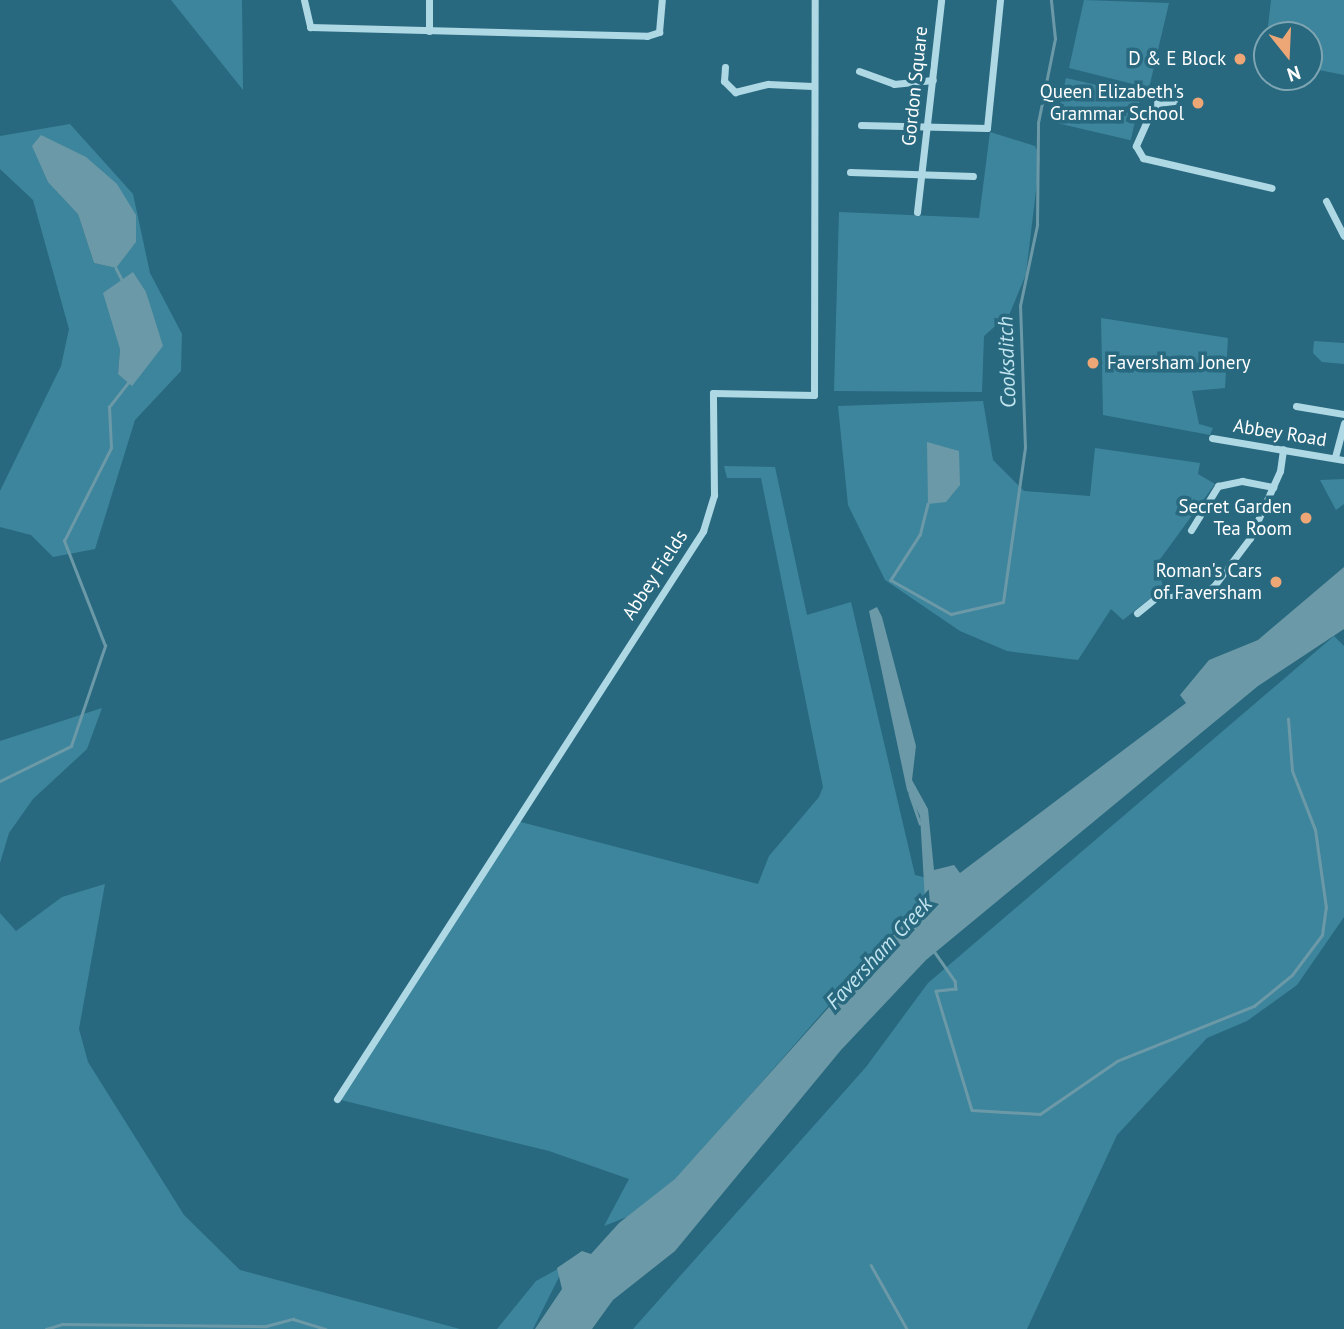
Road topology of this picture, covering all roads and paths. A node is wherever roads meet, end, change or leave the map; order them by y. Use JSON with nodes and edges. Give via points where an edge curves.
{"nodes":[{"id":1,"x":304,"y":0,"type":"edge"},
{"id":2,"x":429,"y":0,"type":"edge"},
{"id":3,"x":662,"y":0,"type":"edge"},
{"id":4,"x":815,"y":0,"type":"edge"},
{"id":5,"x":941,"y":0,"type":"edge"},
{"id":6,"x":1000,"y":0,"type":"edge"},
{"id":7,"x":429,"y":31,"type":"junction"},
{"id":8,"x":725,"y":67,"type":"dead end"},
{"id":9,"x":859,"y":71,"type":"dead end"},
{"id":10,"x":868,"y":77,"type":"junction"},
{"id":11,"x":933,"y":80,"type":"junction"},
{"id":12,"x":862,"y":85,"type":"dead end"},
{"id":13,"x":812,"y":86,"type":"junction"},
{"id":14,"x":1174,"y":101,"type":"dead end"},
{"id":15,"x":860,"y":125,"type":"dead end"},
{"id":16,"x":927,"y":127,"type":"junction"},
{"id":17,"x":850,"y":172,"type":"dead end"},
{"id":18,"x":921,"y":175,"type":"junction"},
{"id":19,"x":973,"y":176,"type":"dead end"},
{"id":20,"x":1272,"y":188,"type":"dead end"},
{"id":21,"x":1327,"y":205,"type":"dead end"},
{"id":22,"x":917,"y":212,"type":"dead end"},
{"id":23,"x":1344,"y":236,"type":"edge"},
{"id":24,"x":1296,"y":406,"type":"dead end"},
{"id":25,"x":1344,"y":414,"type":"edge"},
{"id":26,"x":1344,"y":423,"type":"edge"},
{"id":27,"x":1212,"y":438,"type":"dead end"},
{"id":28,"x":1283,"y":449,"type":"junction"},
{"id":29,"x":1335,"y":457,"type":"junction"},
{"id":30,"x":1344,"y":460,"type":"edge"},
{"id":31,"x":1273,"y":487,"type":"junction"},
{"id":32,"x":1191,"y":530,"type":"dead end"},
{"id":33,"x":1137,"y":613,"type":"dead end"},
{"id":34,"x":337,"y":1099,"type":"dead end"}],
"edges":[{"from":1,"to":7,"type":"street","via":[[307,25]]},
{"from":2,"to":7,"type":"street"},
{"from":3,"to":7,"type":"street","via":[[659,32]]},
{"from":4,"to":13,"type":"street","name":"Abbey Fields"},
{"from":5,"to":11,"type":"street","name":"Gordon Square"},
{"from":6,"to":16,"type":"street","via":[[987,128]]},
{"from":8,"to":13,"type":"street","via":[[724,81],[735,92],[768,84]]},
{"from":9,"to":10,"type":"street"},
{"from":10,"to":11,"type":"street","via":[[894,84]]},
{"from":10,"to":12,"type":"street"},
{"from":11,"to":16,"type":"street","name":"Gordon Square"},
{"from":13,"to":34,"type":"street","name":"Abbey Fields","via":[[814,395],[713,393],[715,495],[703,531]]},
{"from":14,"to":20,"type":"street","via":[[1157,103],[1150,114],[1136,146],[1143,158]]},
{"from":15,"to":16,"type":"street"},
{"from":16,"to":18,"type":"street","name":"Gordon Square"},
{"from":17,"to":18,"type":"street","name":"Gordon Square"},
{"from":18,"to":19,"type":"street","name":"Gordon Square"},
{"from":18,"to":22,"type":"street","name":"Gordon Square"},
{"from":21,"to":23,"type":"street"},
{"from":24,"to":25,"type":"street"},
{"from":26,"to":29,"type":"street"},
{"from":27,"to":28,"type":"street","name":"Abbey Road"},
{"from":28,"to":29,"type":"street","name":"Abbey Road"},
{"from":28,"to":31,"type":"street"},
{"from":29,"to":30,"type":"street","name":"Abbey Road"},
{"from":31,"to":32,"type":"street","via":[[1242,481],[1219,486]]},
{"from":31,"to":33,"type":"street","via":[[1250,538],[1214,586],[1201,595],[1159,595]]}]}
